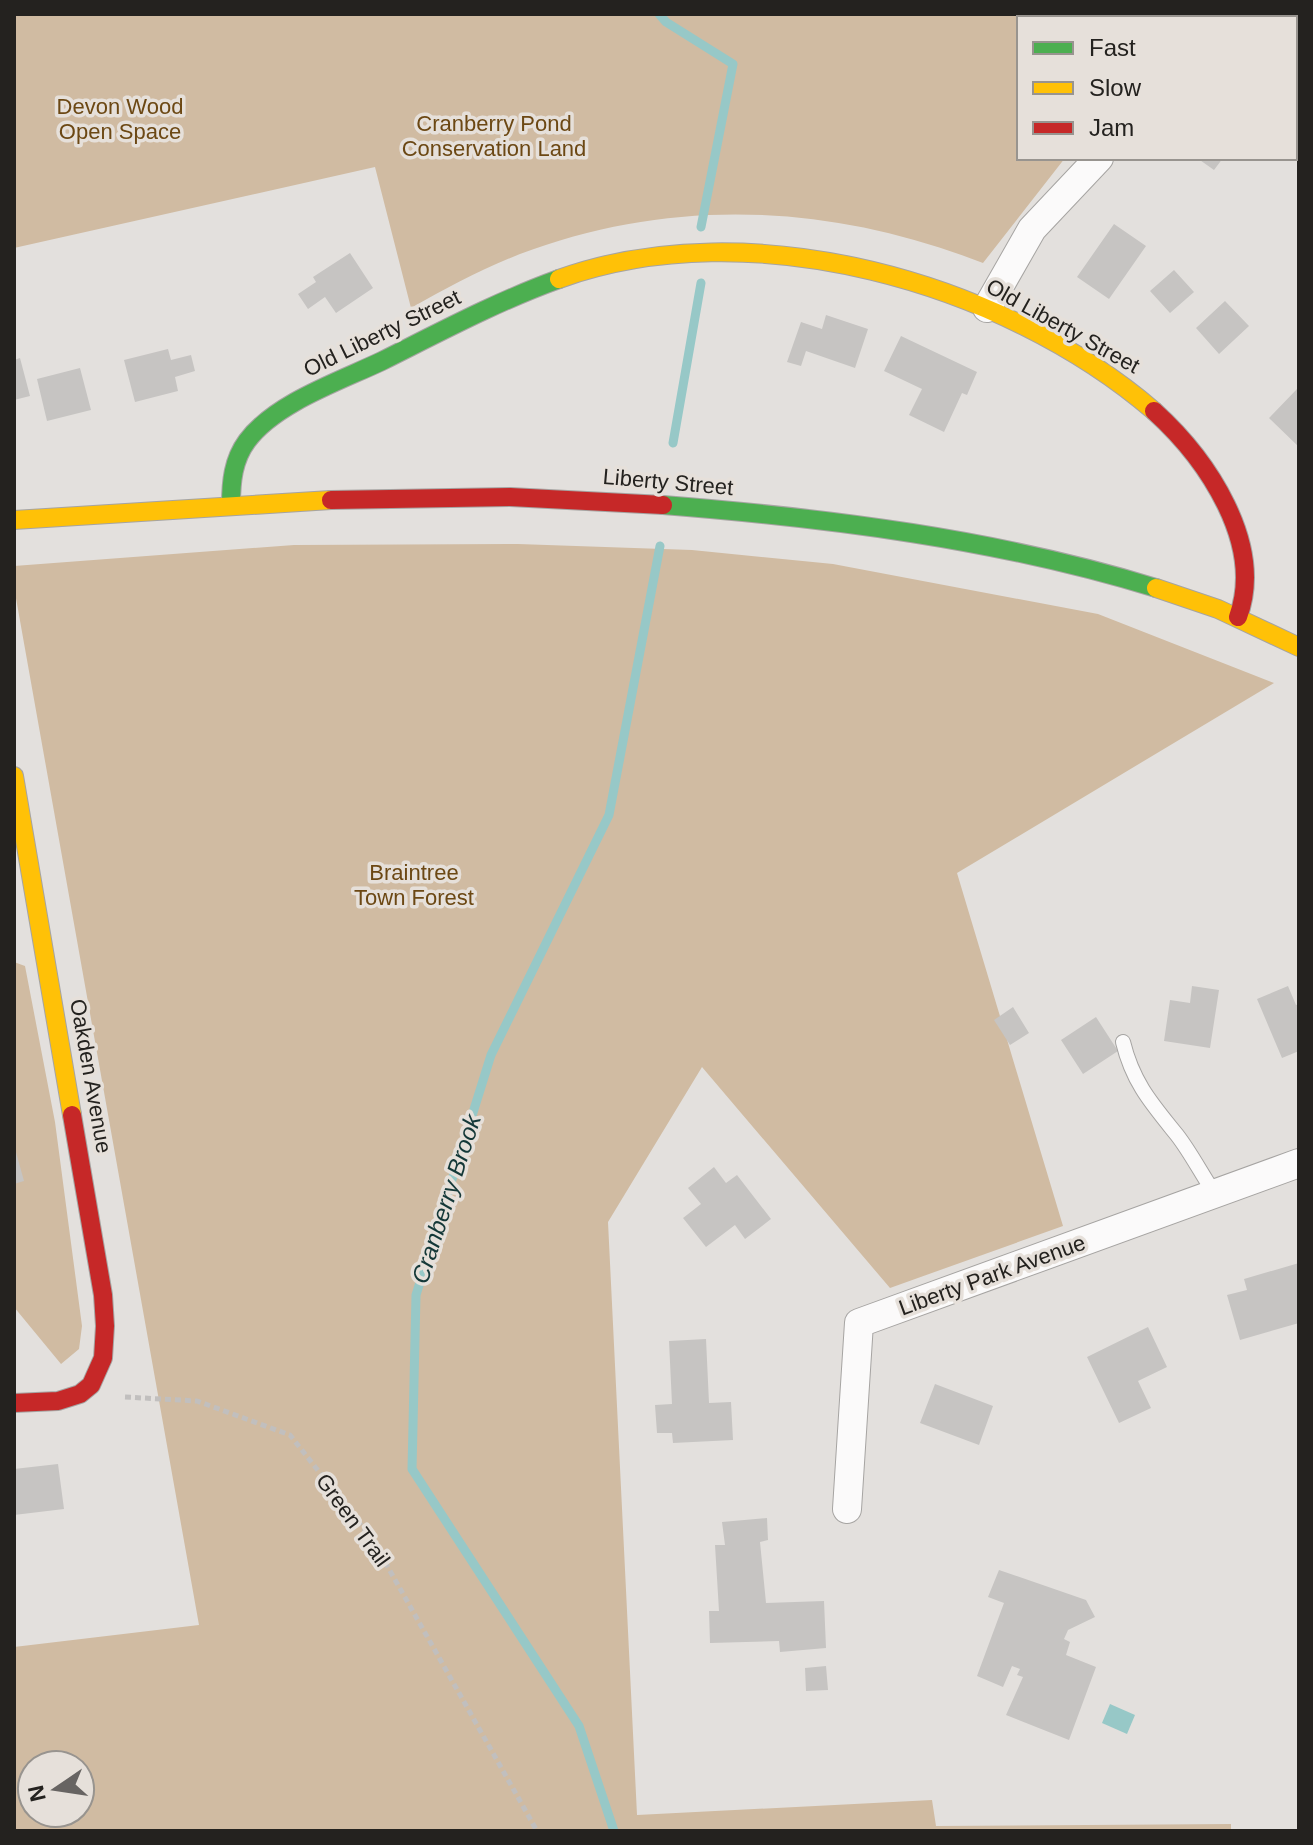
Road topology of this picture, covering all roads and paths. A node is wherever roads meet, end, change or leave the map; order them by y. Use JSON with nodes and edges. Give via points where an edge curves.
{"nodes":[{"id":1,"x":1097,"y":160,"type":"edge"},
{"id":2,"x":987,"y":308,"type":"junction"},
{"id":3,"x":231,"y":505,"type":"junction"},
{"id":4,"x":14,"y":520,"type":"edge"},
{"id":5,"x":1238,"y":617,"type":"junction"},
{"id":6,"x":1299,"y":647,"type":"edge"},
{"id":7,"x":14,"y":776,"type":"edge"},
{"id":8,"x":1123,"y":1042,"type":"dead end"},
{"id":9,"x":1299,"y":1163,"type":"edge"},
{"id":10,"x":1215,"y":1194,"type":"junction"},
{"id":11,"x":91,"y":1383,"type":"junction"},
{"id":12,"x":14,"y":1403,"type":"edge"},
{"id":13,"x":847,"y":1509,"type":"dead end"},
{"id":14,"x":537,"y":1831,"type":"edge"}],
"edges":[{"from":1,"to":2,"type":"street","via":[[1032,229]]},
{"from":2,"to":3,"type":"street","name":"Old Liberty Street","via":[[892,276],[782,259],[682,255],[589,268],[535,286],[281,410],[241,447],[231,476]]},
{"from":2,"to":5,"type":"street","name":"Old Liberty Street","via":[[1110,375],[1157,411],[1189,445],[1218,492],[1247,564],[1247,593]]},
{"from":3,"to":4,"type":"street","name":"Liberty Street"},
{"from":3,"to":5,"type":"street","name":"Liberty Street","via":[[498,497],[787,517],[1067,564]]},
{"from":5,"to":6,"type":"street","name":"Liberty Street"},
{"from":7,"to":11,"type":"street","name":"Oakden Avenue","via":[[103,1295],[105,1355]]},
{"from":8,"to":10,"type":"lane","via":[[1128,1065],[1149,1103],[1179,1137]]},
{"from":9,"to":10,"type":"street","name":"Liberty Park Avenue"},
{"from":10,"to":13,"type":"street","name":"Liberty Park Avenue","via":[[859,1323]]},
{"from":11,"to":12,"type":"street","via":[[63,1400]]},
{"from":11,"to":14,"type":"path","name":"Green Trail","via":[[128,1397],[197,1401],[290,1435],[372,1539]]}]}
